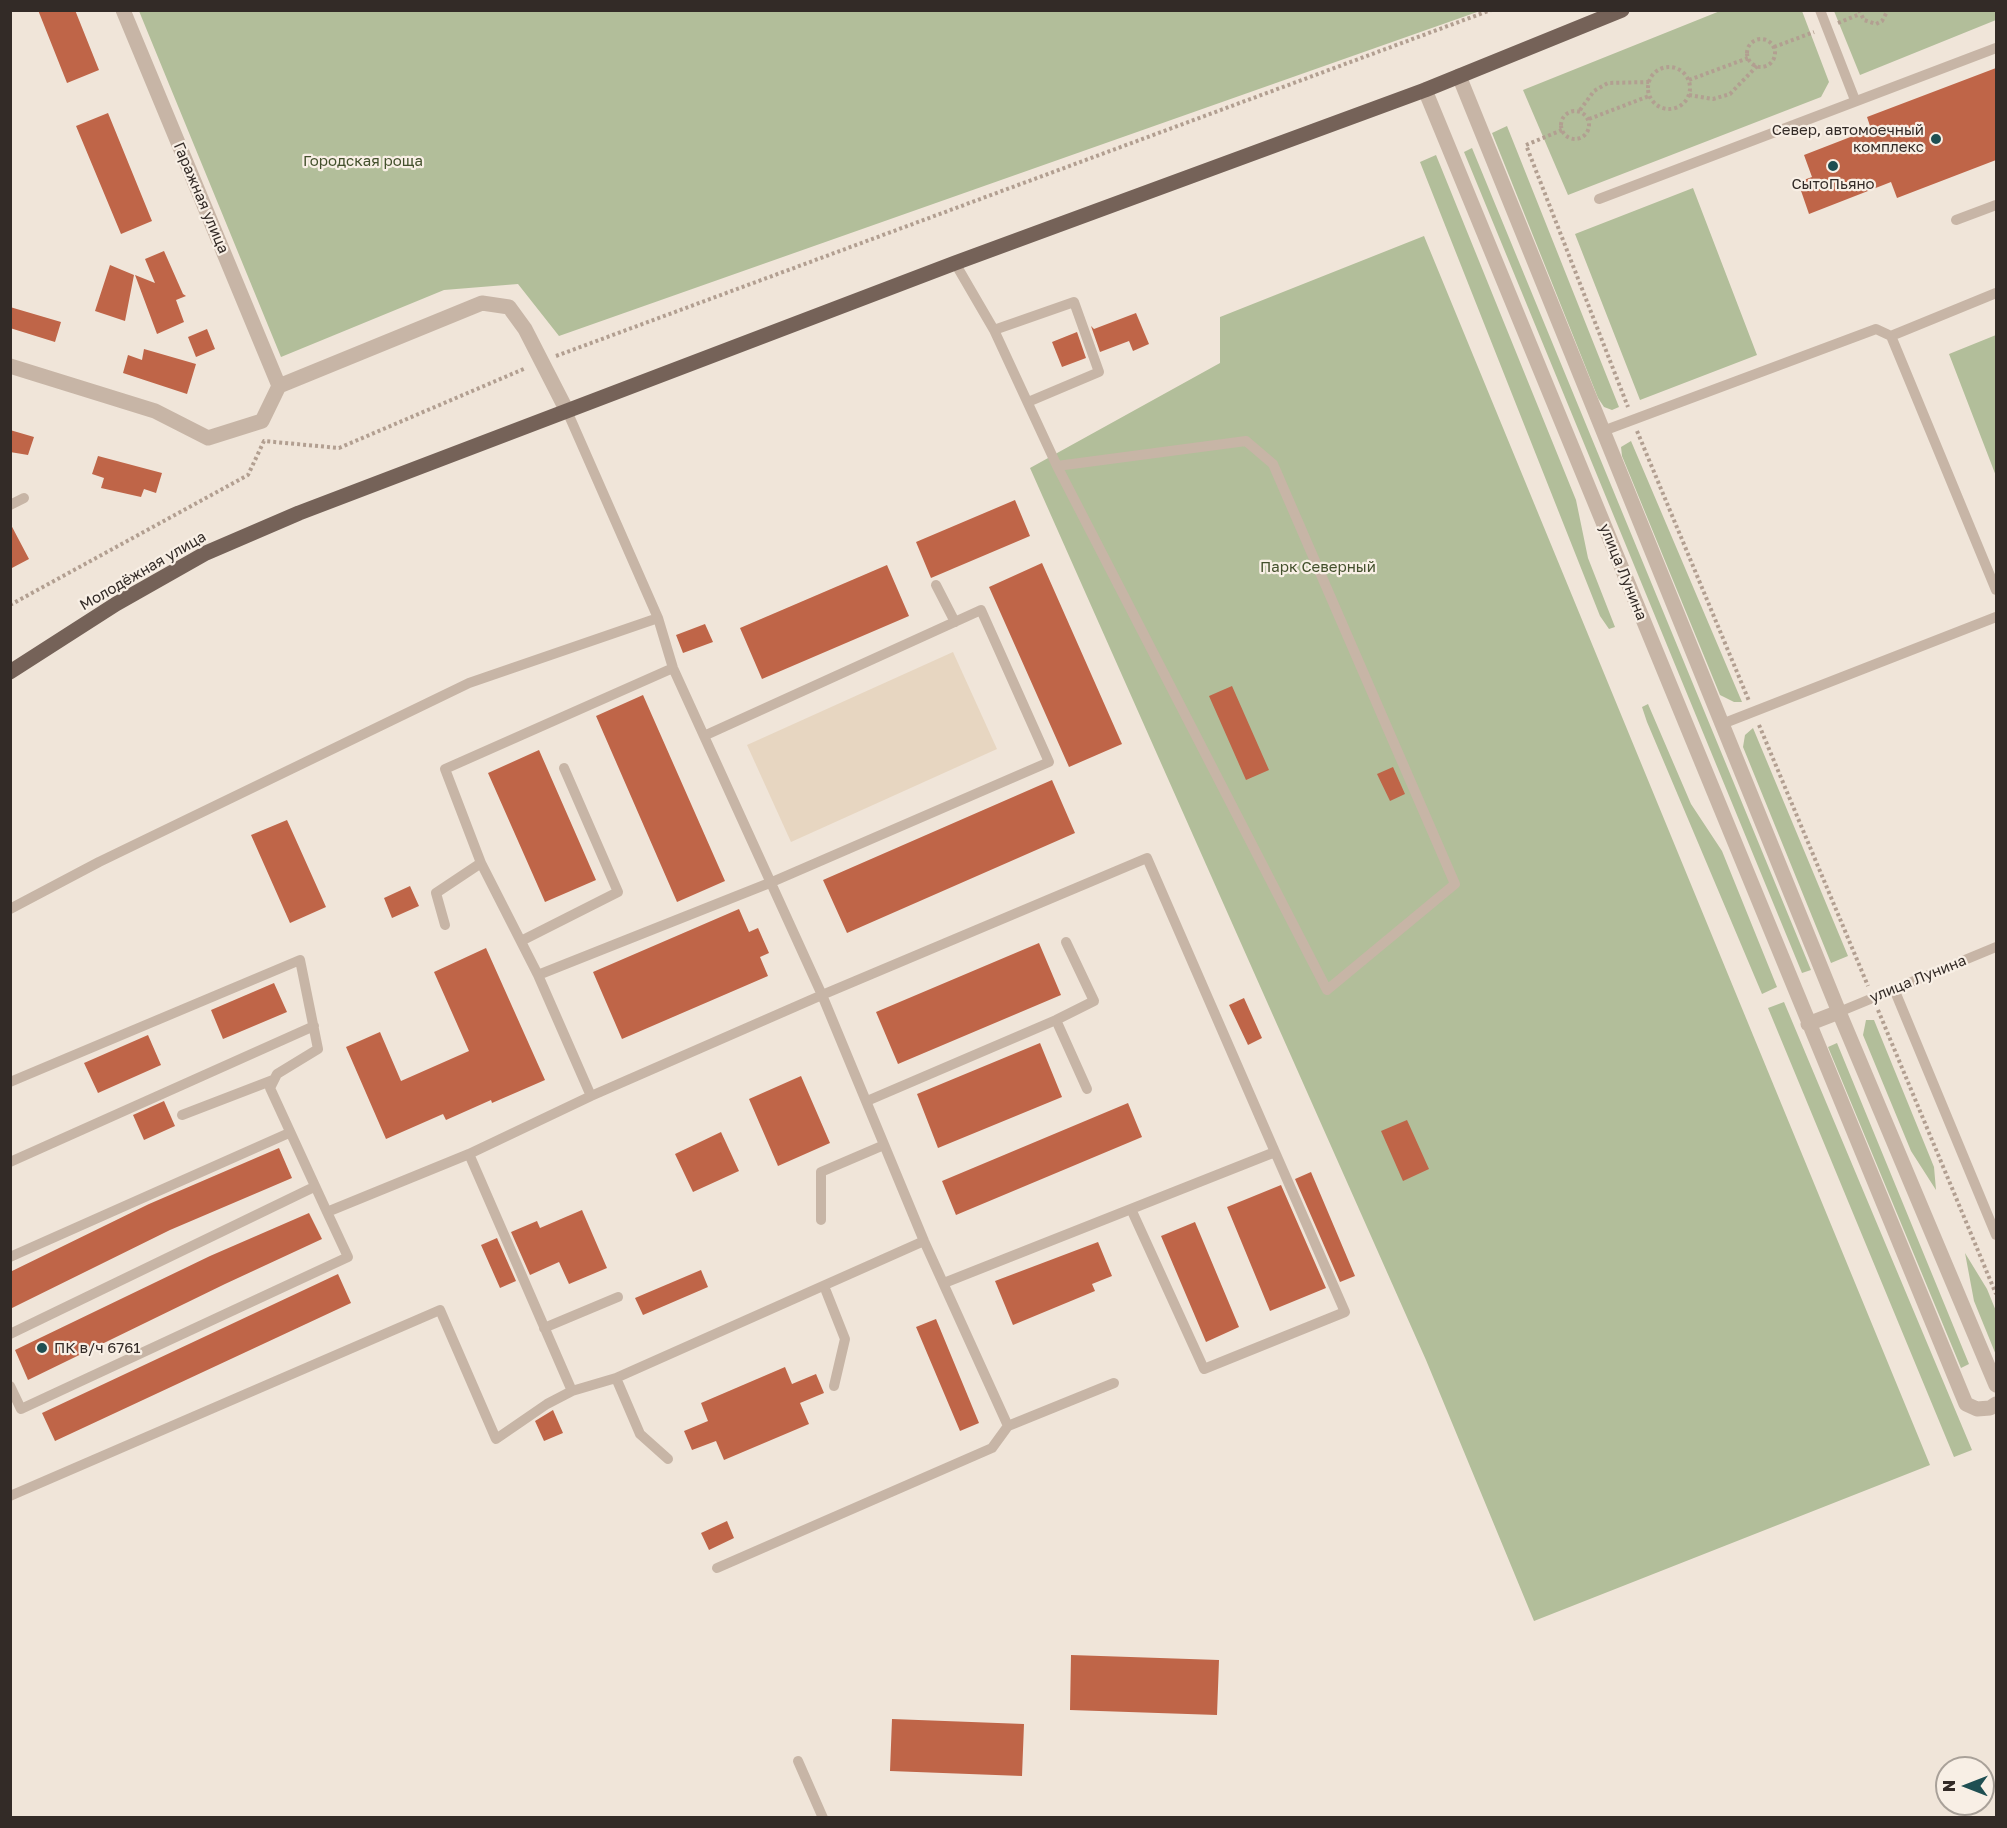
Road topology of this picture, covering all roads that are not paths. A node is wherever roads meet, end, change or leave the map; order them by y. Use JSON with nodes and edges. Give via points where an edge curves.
{"nodes":[{"id":1,"x":123,"y":10,"type":"edge"},
{"id":2,"x":1622,"y":10,"type":"edge"},
{"id":3,"x":1820,"y":10,"type":"edge"},
{"id":4,"x":1996,"y":48,"type":"edge"},
{"id":5,"x":1459,"y":76,"type":"junction"},
{"id":6,"x":1425,"y":90,"type":"junction"},
{"id":7,"x":1855,"y":100,"type":"junction"},
{"id":8,"x":1599,"y":200,"type":"dead end"},
{"id":9,"x":1996,"y":205,"type":"edge"},
{"id":10,"x":1956,"y":220,"type":"dead end"},
{"id":11,"x":955,"y":263,"type":"junction"},
{"id":12,"x":1996,"y":293,"type":"edge"},
{"id":13,"x":994,"y":330,"type":"junction"},
{"id":14,"x":1891,"y":336,"type":"junction"},
{"id":15,"x":10,"y":366,"type":"edge"},
{"id":16,"x":279,"y":386,"type":"junction"},
{"id":17,"x":1028,"y":402,"type":"junction"},
{"id":18,"x":567,"y":411,"type":"junction"},
{"id":19,"x":1603,"y":431,"type":"junction"},
{"id":20,"x":1057,"y":466,"type":"junction"},
{"id":21,"x":24,"y":498,"type":"dead end"},
{"id":22,"x":10,"y":505,"type":"edge"},
{"id":23,"x":936,"y":585,"type":"dead end"},
{"id":24,"x":1996,"y":590,"type":"edge"},
{"id":25,"x":1996,"y":617,"type":"edge"},
{"id":26,"x":658,"y":618,"type":"junction"},
{"id":27,"x":955,"y":622,"type":"junction"},
{"id":28,"x":673,"y":668,"type":"junction"},
{"id":29,"x":10,"y":672,"type":"edge"},
{"id":30,"x":1722,"y":724,"type":"junction"},
{"id":31,"x":706,"y":735,"type":"junction"},
{"id":32,"x":564,"y":768,"type":"dead end"},
{"id":33,"x":481,"y":863,"type":"junction"},
{"id":34,"x":771,"y":882,"type":"junction"},
{"id":35,"x":10,"y":909,"type":"edge"},
{"id":36,"x":446,"y":926,"type":"dead end"},
{"id":37,"x":520,"y":941,"type":"junction"},
{"id":38,"x":1066,"y":942,"type":"dead end"},
{"id":39,"x":1996,"y":946,"type":"edge"},
{"id":40,"x":538,"y":975,"type":"junction"},
{"id":41,"x":1894,"y":989,"type":"junction"},
{"id":42,"x":822,"y":995,"type":"junction"},
{"id":43,"x":1839,"y":1011,"type":"junction"},
{"id":44,"x":1056,"y":1020,"type":"junction"},
{"id":45,"x":1808,"y":1024,"type":"junction"},
{"id":46,"x":314,"y":1026,"type":"junction"},
{"id":47,"x":273,"y":1080,"type":"junction"},
{"id":48,"x":10,"y":1082,"type":"edge"},
{"id":49,"x":1087,"y":1089,"type":"dead end"},
{"id":50,"x":591,"y":1096,"type":"junction"},
{"id":51,"x":867,"y":1101,"type":"junction"},
{"id":52,"x":182,"y":1115,"type":"dead end"},
{"id":53,"x":289,"y":1133,"type":"junction"},
{"id":54,"x":884,"y":1145,"type":"junction"},
{"id":55,"x":1275,"y":1152,"type":"junction"},
{"id":56,"x":469,"y":1154,"type":"junction"},
{"id":57,"x":10,"y":1162,"type":"edge"},
{"id":58,"x":314,"y":1187,"type":"junction"},
{"id":59,"x":1131,"y":1209,"type":"junction"},
{"id":60,"x":327,"y":1212,"type":"junction"},
{"id":61,"x":821,"y":1220,"type":"dead end"},
{"id":62,"x":1996,"y":1235,"type":"edge"},
{"id":63,"x":924,"y":1241,"type":"junction"},
{"id":64,"x":10,"y":1257,"type":"edge"},
{"id":65,"x":944,"y":1283,"type":"junction"},
{"id":66,"x":826,"y":1291,"type":"dead end"},
{"id":67,"x":618,"y":1297,"type":"dead end"},
{"id":68,"x":544,"y":1328,"type":"junction"},
{"id":69,"x":10,"y":1334,"type":"edge"},
{"id":70,"x":616,"y":1378,"type":"junction"},
{"id":71,"x":1114,"y":1383,"type":"dead end"},
{"id":72,"x":1996,"y":1385,"type":"edge"},
{"id":73,"x":10,"y":1386,"type":"edge"},
{"id":74,"x":834,"y":1386,"type":"dead end"},
{"id":75,"x":572,"y":1391,"type":"junction"},
{"id":76,"x":1996,"y":1404,"type":"edge"},
{"id":77,"x":1008,"y":1426,"type":"junction"},
{"id":78,"x":668,"y":1460,"type":"dead end"},
{"id":79,"x":10,"y":1496,"type":"edge"},
{"id":80,"x":717,"y":1568,"type":"dead end"},
{"id":81,"x":798,"y":1761,"type":"dead end"},
{"id":82,"x":824,"y":1818,"type":"edge"}],
"edges":[{"from":1,"to":16,"type":"street","name":"Гаражная улица"},
{"from":2,"to":5,"type":"main road","name":"Молодёжная улица"},
{"from":3,"to":7,"type":"lane"},
{"from":4,"to":7,"type":"lane"},
{"from":5,"to":6,"type":"main road","name":"Молодёжная улица"},
{"from":5,"to":19,"type":"street"},
{"from":6,"to":11,"type":"main road","name":"Молодёжная улица"},
{"from":6,"to":45,"type":"street","name":"улица Лунина"},
{"from":7,"to":8,"type":"lane"},
{"from":9,"to":10,"type":"lane"},
{"from":11,"to":13,"type":"lane"},
{"from":11,"to":18,"type":"main road","name":"Молодёжная улица"},
{"from":12,"to":14,"type":"lane"},
{"from":13,"to":17,"type":"lane"},
{"from":13,"to":17,"type":"lane","via":[[1074,302],[1100,372]]},
{"from":14,"to":19,"type":"lane","via":[[1876,328]]},
{"from":14,"to":24,"type":"lane"},
{"from":15,"to":16,"type":"street","via":[[155,411],[208,438],[262,421]]},
{"from":16,"to":18,"type":"street","via":[[482,303],[509,307],[525,328]]},
{"from":17,"to":20,"type":"lane"},
{"from":18,"to":26,"type":"lane"},
{"from":18,"to":29,"type":"main road","name":"Молодёжная улица","via":[[299,513],[206,553],[116,604]]},
{"from":19,"to":30,"type":"street"},
{"from":20,"to":20,"type":"lane","via":[[1246,441],[1273,464],[1455,884],[1327,990]]},
{"from":21,"to":22,"type":"lane"},
{"from":23,"to":27,"type":"lane"},
{"from":25,"to":30,"type":"lane"},
{"from":26,"to":28,"type":"lane"},
{"from":26,"to":35,"type":"lane","via":[[469,683]]},
{"from":27,"to":31,"type":"lane"},
{"from":27,"to":34,"type":"lane","via":[[981,610],[1049,762]]},
{"from":28,"to":31,"type":"lane"},
{"from":28,"to":33,"type":"lane","via":[[445,769]]},
{"from":30,"to":43,"type":"street"},
{"from":31,"to":34,"type":"lane"},
{"from":32,"to":37,"type":"lane","via":[[618,892]]},
{"from":33,"to":36,"type":"lane","via":[[436,893]]},
{"from":33,"to":37,"type":"lane"},
{"from":34,"to":40,"type":"lane"},
{"from":34,"to":42,"type":"lane"},
{"from":37,"to":40,"type":"lane"},
{"from":38,"to":44,"type":"lane","via":[[1094,1001]]},
{"from":39,"to":41,"type":"lane","name":"улица Лунина"},
{"from":40,"to":50,"type":"lane"},
{"from":41,"to":43,"type":"lane","name":"улица Лунина"},
{"from":41,"to":62,"type":"lane"},
{"from":42,"to":50,"type":"lane"},
{"from":42,"to":51,"type":"lane"},
{"from":42,"to":55,"type":"lane","via":[[1147,858]]},
{"from":43,"to":45,"type":"street","name":"улица Лунина"},
{"from":43,"to":72,"type":"street"},
{"from":44,"to":49,"type":"lane"},
{"from":44,"to":51,"type":"lane"},
{"from":45,"to":76,"type":"street","via":[[1966,1404],[1977,1409]]},
{"from":46,"to":47,"type":"lane","via":[[318,1049]]},
{"from":46,"to":48,"type":"lane","via":[[300,960]]},
{"from":46,"to":57,"type":"lane"},
{"from":47,"to":52,"type":"lane"},
{"from":47,"to":53,"type":"lane","via":[[270,1088]]},
{"from":50,"to":56,"type":"lane"},
{"from":51,"to":54,"type":"lane"},
{"from":53,"to":58,"type":"lane"},
{"from":53,"to":64,"type":"lane"},
{"from":54,"to":61,"type":"lane","via":[[821,1172]]},
{"from":54,"to":63,"type":"lane"},
{"from":55,"to":59,"type":"lane"},
{"from":55,"to":59,"type":"lane","via":[[1345,1312],[1204,1369]]},
{"from":56,"to":60,"type":"lane"},
{"from":56,"to":68,"type":"lane"},
{"from":58,"to":60,"type":"lane"},
{"from":58,"to":69,"type":"lane"},
{"from":59,"to":65,"type":"lane"},
{"from":60,"to":73,"type":"lane","via":[[348,1257],[21,1409]]},
{"from":63,"to":65,"type":"lane"},
{"from":63,"to":70,"type":"lane"},
{"from":65,"to":77,"type":"lane"},
{"from":66,"to":74,"type":"lane","via":[[845,1339]]},
{"from":67,"to":68,"type":"lane"},
{"from":68,"to":75,"type":"lane"},
{"from":70,"to":75,"type":"lane"},
{"from":70,"to":78,"type":"lane","via":[[640,1434]]},
{"from":71,"to":77,"type":"lane"},
{"from":75,"to":79,"type":"lane","via":[[496,1439],[440,1310]]},
{"from":77,"to":80,"type":"lane","via":[[992,1448]]},
{"from":81,"to":82,"type":"lane"}]}
